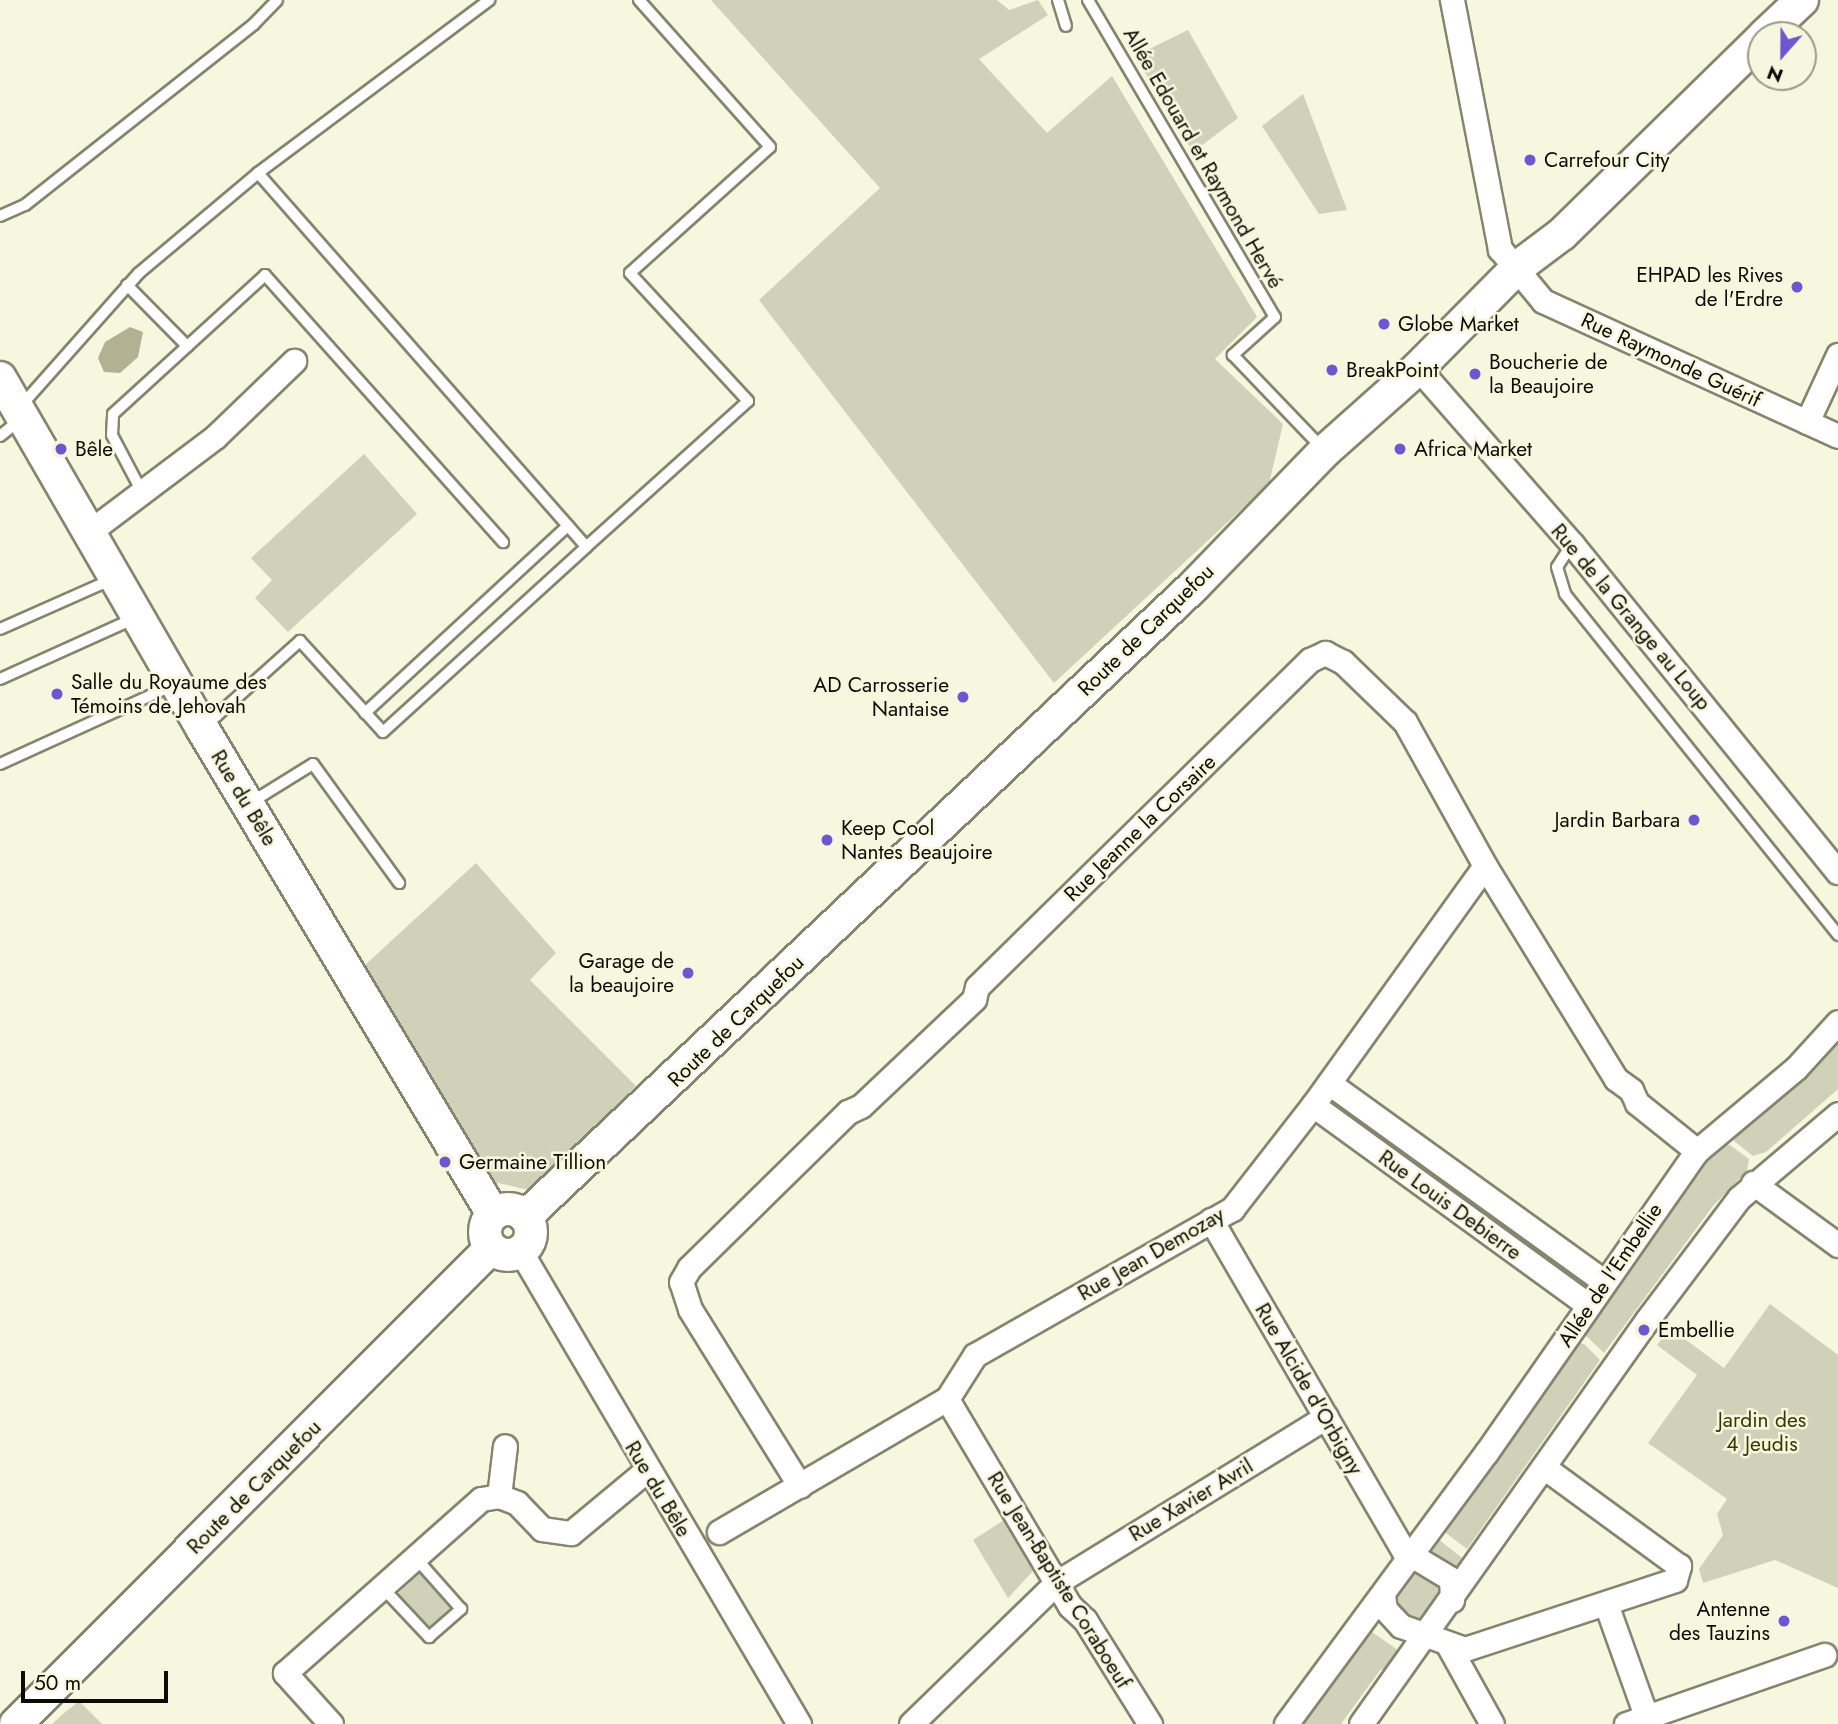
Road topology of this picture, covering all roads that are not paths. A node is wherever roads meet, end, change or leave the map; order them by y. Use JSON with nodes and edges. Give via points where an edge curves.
{"nodes":[{"id":1,"x":278,"y":0,"type":"edge"},
{"id":2,"x":489,"y":0,"type":"edge"},
{"id":3,"x":639,"y":0,"type":"edge"},
{"id":4,"x":1058,"y":0,"type":"edge"},
{"id":5,"x":1088,"y":0,"type":"edge"},
{"id":6,"x":1452,"y":0,"type":"edge"},
{"id":7,"x":1802,"y":0,"type":"edge"},
{"id":8,"x":1780,"y":21,"type":"edge"},
{"id":9,"x":1066,"y":26,"type":"dead end"},
{"id":10,"x":1747,"y":53,"type":"edge"},
{"id":11,"x":258,"y":173,"type":"junction"},
{"id":12,"x":0,"y":216,"type":"edge"},
{"id":13,"x":1518,"y":267,"type":"junction"},
{"id":14,"x":127,"y":285,"type":"junction"},
{"id":15,"x":187,"y":346,"type":"junction"},
{"id":16,"x":1838,"y":355,"type":"edge"},
{"id":17,"x":294,"y":362,"type":"dead end"},
{"id":18,"x":1418,"y":368,"type":"junction"},
{"id":19,"x":0,"y":378,"type":"edge"},
{"id":20,"x":14,"y":421,"type":"edge"},
{"id":21,"x":1807,"y":422,"type":"junction"},
{"id":22,"x":1838,"y":436,"type":"edge"},
{"id":23,"x":1325,"y":451,"type":"junction"},
{"id":24,"x":142,"y":492,"type":"junction"},
{"id":25,"x":568,"y":526,"type":"junction"},
{"id":26,"x":89,"y":532,"type":"junction"},
{"id":27,"x":503,"y":541,"type":"dead end"},
{"id":28,"x":1572,"y":544,"type":"junction"},
{"id":29,"x":586,"y":547,"type":"junction"},
{"id":30,"x":116,"y":578,"type":"junction"},
{"id":31,"x":138,"y":617,"type":"junction"},
{"id":32,"x":0,"y":629,"type":"edge"},
{"id":33,"x":0,"y":679,"type":"edge"},
{"id":34,"x":176,"y":683,"type":"junction"},
{"id":35,"x":365,"y":712,"type":"junction"},
{"id":36,"x":202,"y":729,"type":"junction"},
{"id":37,"x":0,"y":764,"type":"edge"},
{"id":38,"x":247,"y":804,"type":"junction"},
{"id":39,"x":1485,"y":866,"type":"junction"},
{"id":40,"x":1838,"y":872,"type":"edge"},
{"id":41,"x":399,"y":883,"type":"dead end"},
{"id":42,"x":1838,"y":935,"type":"edge"},
{"id":43,"x":1838,"y":1022,"type":"edge"},
{"id":44,"x":1329,"y":1083,"type":"junction"},
{"id":45,"x":1313,"y":1105,"type":"junction"},
{"id":46,"x":1838,"y":1114,"type":"edge"},
{"id":47,"x":1697,"y":1151,"type":"junction"},
{"id":48,"x":1753,"y":1184,"type":"junction"},
{"id":49,"x":493,"y":1214,"type":"junction"},
{"id":50,"x":525,"y":1217,"type":"junction"},
{"id":51,"x":1211,"y":1220,"type":"junction"},
{"id":52,"x":1838,"y":1245,"type":"edge"},
{"id":53,"x":506,"y":1250,"type":"junction"},
{"id":54,"x":1604,"y":1281,"type":"junction"},
{"id":55,"x":1588,"y":1304,"type":"junction"},
{"id":56,"x":947,"y":1399,"type":"junction"},
{"id":57,"x":1326,"y":1417,"type":"junction"},
{"id":58,"x":505,"y":1446,"type":"dead end"},
{"id":59,"x":1545,"y":1468,"type":"junction"},
{"id":60,"x":647,"y":1470,"type":"junction"},
{"id":61,"x":800,"y":1486,"type":"junction"},
{"id":62,"x":499,"y":1496,"type":"junction"},
{"id":63,"x":719,"y":1532,"type":"dead end"},
{"id":64,"x":1410,"y":1553,"type":"junction"},
{"id":65,"x":415,"y":1557,"type":"junction"},
{"id":66,"x":1056,"y":1583,"type":"junction"},
{"id":67,"x":382,"y":1587,"type":"junction"},
{"id":68,"x":1383,"y":1595,"type":"junction"},
{"id":69,"x":1452,"y":1600,"type":"junction"},
{"id":70,"x":1606,"y":1604,"type":"junction"},
{"id":71,"x":1428,"y":1634,"type":"junction"},
{"id":72,"x":1448,"y":1646,"type":"junction"},
{"id":73,"x":1824,"y":1655,"type":"dead end"},
{"id":74,"x":1636,"y":1720,"type":"edge"},
{"id":75,"x":16,"y":1724,"type":"edge"},
{"id":76,"x":331,"y":1724,"type":"edge"},
{"id":77,"x":799,"y":1724,"type":"edge"},
{"id":78,"x":911,"y":1724,"type":"edge"},
{"id":79,"x":1150,"y":1724,"type":"edge"},
{"id":80,"x":1286,"y":1724,"type":"edge"},
{"id":81,"x":1362,"y":1724,"type":"edge"},
{"id":82,"x":1492,"y":1724,"type":"edge"}],
"edges":[{"from":1,"to":12,"type":"lane","via":[[26,205]]},
{"from":2,"to":11,"type":"lane"},
{"from":3,"to":29,"type":"lane","via":[[770,147],[630,273],[748,401]]},
{"from":4,"to":9,"type":"lane"},
{"from":5,"to":23,"type":"lane","name":"Allée Edouard et Raymond Hervé","via":[[1275,317],[1233,355]]},
{"from":6,"to":13,"type":"street","name":"Rue Raymonde Guérif","via":[[1500,249]]},
{"from":7,"to":8,"type":"main road"},
{"from":10,"to":13,"type":"main road","name":"Route de Carquefou","via":[[1562,234]]},
{"from":11,"to":14,"type":"lane"},
{"from":11,"to":25,"type":"lane"},
{"from":13,"to":18,"type":"main road","name":"Route de Carquefou"},
{"from":13,"to":21,"type":"street","name":"Rue Raymonde Guérif","via":[[1543,301]]},
{"from":14,"to":15,"type":"lane"},
{"from":14,"to":20,"type":"lane"},
{"from":15,"to":24,"type":"lane","via":[[109,422]]},
{"from":15,"to":27,"type":"lane","via":[[265,275]]},
{"from":16,"to":21,"type":"street"},
{"from":17,"to":24,"type":"street","via":[[215,437]]},
{"from":18,"to":23,"type":"main road","name":"Route de Carquefou"},
{"from":18,"to":28,"type":"street","name":"Rue de la Grange au Loup"},
{"from":19,"to":20,"type":"main road","name":"Rue du Bêle"},
{"from":20,"to":26,"type":"main road","name":"Rue du Bêle"},
{"from":21,"to":22,"type":"street","name":"Rue Raymonde Guérif"},
{"from":23,"to":50,"type":"main road","name":"Route de Carquefou","via":[[1194,586]]},
{"from":24,"to":26,"type":"street"},
{"from":25,"to":29,"type":"lane"},
{"from":25,"to":35,"type":"lane"},
{"from":26,"to":30,"type":"main road","name":"Rue du Bêle"},
{"from":28,"to":40,"type":"street","name":"Rue de la Grange au Loup"},
{"from":28,"to":42,"type":"lane","via":[[1557,567],[1565,594]]},
{"from":29,"to":35,"type":"lane","via":[[383,732]]},
{"from":30,"to":31,"type":"main road","name":"Rue du Bêle"},
{"from":30,"to":32,"type":"lane"},
{"from":31,"to":33,"type":"lane"},
{"from":31,"to":34,"type":"main road","name":"Rue du Bêle"},
{"from":34,"to":36,"type":"main road","name":"Rue du Bêle"},
{"from":34,"to":37,"type":"lane"},
{"from":35,"to":36,"type":"lane","via":[[300,640]]},
{"from":36,"to":38,"type":"main road","name":"Rue du Bêle"},
{"from":38,"to":41,"type":"lane","via":[[313,764]]},
{"from":38,"to":49,"type":"main road","name":"Rue du Bêle"},
{"from":39,"to":44,"type":"street","name":"Rue Jean Demozay"},
{"from":39,"to":47,"type":"street","name":"Rue Jeanne la Corsaire","via":[[1616,1079],[1637,1103]]},
{"from":39,"to":61,"type":"street","name":"Rue Jeanne la Corsaire","via":[[1405,722],[1343,662],[1325,653],[1310,660],[977,987],[974,999],[861,1106],[848,1112],[689,1268],[681,1282],[690,1309]]},
{"from":43,"to":47,"type":"street","name":"Allée de l'Embellie","via":[[1796,1068]]},
{"from":44,"to":45,"type":"street","name":"Rue Jean Demozay"},
{"from":44,"to":54,"type":"street","name":"Rue Louis Debierre"},
{"from":45,"to":51,"type":"street","name":"Rue Jean Demozay","via":[[1248,1192],[1232,1209]]},
{"from":45,"to":55,"type":"street","name":"Rue Louis Debierre"},
{"from":46,"to":48,"type":"street"},
{"from":47,"to":54,"type":"street","name":"Allée de l'Embellie"},
{"from":48,"to":52,"type":"street"},
{"from":48,"to":59,"type":"street","via":[[1647,1320]]},
{"from":49,"to":50,"type":"main road","via":[[512,1209]]},
{"from":49,"to":53,"type":"main road","via":[[485,1228]]},
{"from":50,"to":53,"type":"main road","via":[[531,1231]]},
{"from":51,"to":56,"type":"street","name":"Rue Jean Demozay","via":[[975,1355]]},
{"from":51,"to":57,"type":"street","name":"Rue Alcide d'Orbigny"},
{"from":53,"to":60,"type":"street","name":"Rue du Bêle"},
{"from":53,"to":75,"type":"main road","name":"Route de Carquefou"},
{"from":54,"to":55,"type":"street","name":"Allée de l'Embellie"},
{"from":55,"to":64,"type":"street","name":"Allée de l'Embellie"},
{"from":56,"to":61,"type":"street","name":"Rue Jean Demozay"},
{"from":56,"to":66,"type":"street","name":"Rue Jean-Baptiste Coraboeuf"},
{"from":57,"to":64,"type":"street","name":"Rue Alcide d'Orbigny","via":[[1403,1549]]},
{"from":57,"to":66,"type":"street","name":"Rue Xavier Avril"},
{"from":58,"to":62,"type":"street"},
{"from":59,"to":69,"type":"street"},
{"from":59,"to":70,"type":"street","via":[[1679,1566],[1675,1580]]},
{"from":60,"to":62,"type":"street","via":[[571,1533],[542,1529],[517,1503]]},
{"from":60,"to":77,"type":"street","name":"Rue du Bêle"},
{"from":61,"to":63,"type":"street","name":"Rue Jean Demozay"},
{"from":62,"to":65,"type":"street","via":[[481,1499]]},
{"from":64,"to":68,"type":"street","name":"Allée de l'Embellie"},
{"from":64,"to":69,"type":"street","via":[[1451,1579]]},
{"from":65,"to":67,"type":"street"},
{"from":65,"to":67,"type":"lane","via":[[461,1609],[429,1637]]},
{"from":66,"to":78,"type":"street","name":"Rue Xavier Avril"},
{"from":66,"to":79,"type":"street","name":"Rue Jean-Baptiste Coraboeuf","via":[[1085,1620]]},
{"from":67,"to":76,"type":"street","via":[[285,1673]]},
{"from":68,"to":71,"type":"street","via":[[1392,1619]]},
{"from":68,"to":80,"type":"street","name":"Allée de l'Embellie"},
{"from":69,"to":71,"type":"street"},
{"from":70,"to":72,"type":"street","via":[[1482,1647]]},
{"from":70,"to":74,"type":"street"},
{"from":71,"to":72,"type":"street"},
{"from":71,"to":81,"type":"street"},
{"from":72,"to":82,"type":"street"},
{"from":73,"to":74,"type":"street"}]}
